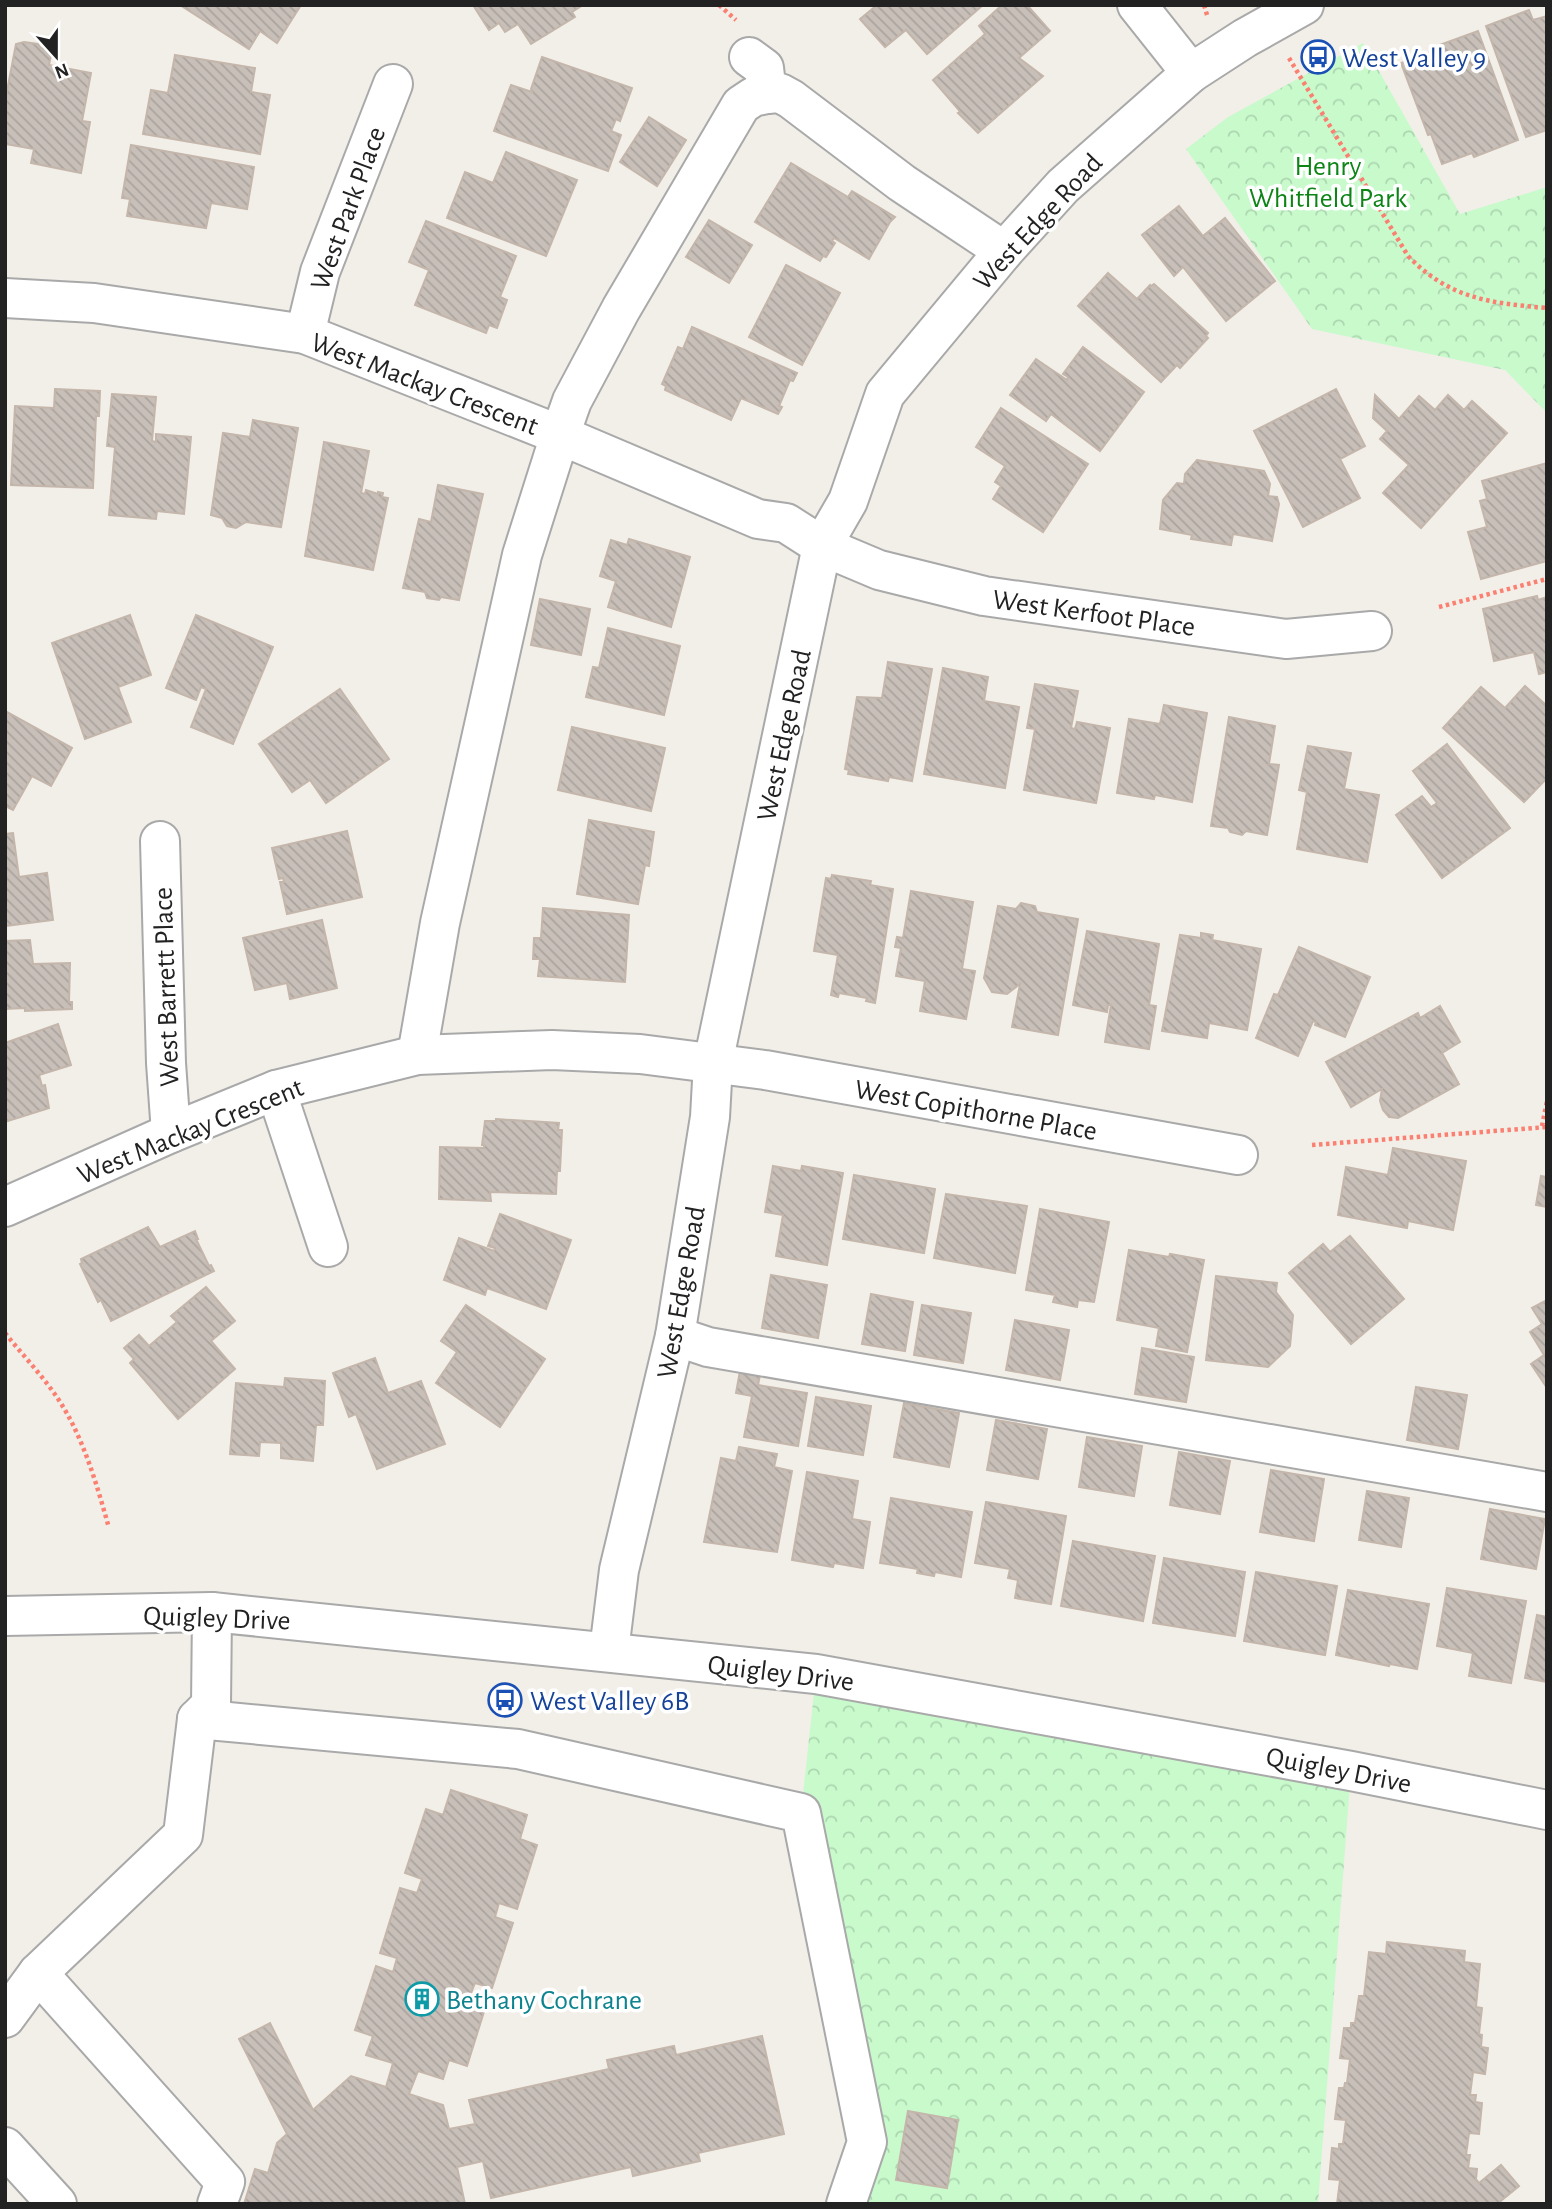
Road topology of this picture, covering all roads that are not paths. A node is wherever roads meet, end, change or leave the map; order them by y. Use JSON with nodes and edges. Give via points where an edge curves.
{"nodes":[{"id":1,"x":1137,"y":5,"type":"edge"},
{"id":2,"x":1304,"y":5,"type":"edge"},
{"id":3,"x":749,"y":57,"type":"dead end"},
{"id":4,"x":1191,"y":73,"type":"junction"},
{"id":5,"x":393,"y":84,"type":"dead end"},
{"id":6,"x":767,"y":94,"type":"junction"},
{"id":7,"x":1004,"y":251,"type":"junction"},
{"id":8,"x":5,"y":298,"type":"edge"},
{"id":9,"x":305,"y":334,"type":"junction"},
{"id":10,"x":560,"y":435,"type":"junction"},
{"id":11,"x":822,"y":546,"type":"junction"},
{"id":12,"x":1372,"y":631,"type":"dead end"},
{"id":13,"x":160,"y":841,"type":"dead end"},
{"id":14,"x":417,"y":1055,"type":"junction"},
{"id":15,"x":713,"y":1063,"type":"junction"},
{"id":16,"x":276,"y":1090,"type":"junction"},
{"id":17,"x":171,"y":1133,"type":"junction"},
{"id":18,"x":1238,"y":1156,"type":"dead end"},
{"id":19,"x":5,"y":1207,"type":"edge"},
{"id":20,"x":328,"y":1247,"type":"dead end"},
{"id":21,"x":675,"y":1336,"type":"junction"},
{"id":22,"x":1547,"y":1492,"type":"edge"},
{"id":23,"x":212,"y":1612,"type":"junction"},
{"id":24,"x":5,"y":1616,"type":"edge"},
{"id":25,"x":609,"y":1651,"type":"junction"},
{"id":26,"x":197,"y":1719,"type":"junction"},
{"id":27,"x":1547,"y":1810,"type":"edge"},
{"id":28,"x":38,"y":1973,"type":"junction"},
{"id":29,"x":5,"y":2018,"type":"edge"},
{"id":30,"x":5,"y":2147,"type":"edge"},
{"id":31,"x":57,"y":2204,"type":"edge"},
{"id":32,"x":217,"y":2204,"type":"edge"},
{"id":33,"x":846,"y":2204,"type":"edge"}],
"edges":[{"from":1,"to":4,"type":"street"},
{"from":2,"to":4,"type":"street","name":"West Edge Road"},
{"from":3,"to":6,"type":"street","via":[[764,68]]},
{"from":4,"to":7,"type":"street","name":"West Edge Road","via":[[1063,186]]},
{"from":5,"to":9,"type":"street","name":"West Park Place","via":[[320,272]]},
{"from":6,"to":7,"type":"street","via":[[780,93],[791,99],[902,183]]},
{"from":6,"to":10,"type":"street","via":[[741,105],[621,309],[572,401]]},
{"from":7,"to":11,"type":"street","name":"West Edge Road","via":[[886,394],[848,501]]},
{"from":8,"to":9,"type":"street","name":"West Mackay Crescent","via":[[93,303]]},
{"from":9,"to":10,"type":"street","name":"West Mackay Crescent"},
{"from":10,"to":11,"type":"street","name":"West Mackay Crescent","via":[[758,519],[786,523]]},
{"from":10,"to":14,"type":"street","via":[[522,555],[440,923]]},
{"from":11,"to":12,"type":"street","name":"West Kerfoot Place","via":[[879,570],[984,596],[1286,639]]},
{"from":11,"to":15,"type":"street","name":"West Edge Road"},
{"from":13,"to":17,"type":"street","name":"West Barrett Place"},
{"from":14,"to":15,"type":"street","name":"West Mackay Crescent","via":[[552,1050]]},
{"from":14,"to":16,"type":"street","name":"West Mackay Crescent"},
{"from":15,"to":18,"type":"street","name":"West Copithorne Place"},
{"from":15,"to":21,"type":"street","name":"West Edge Road","via":[[710,1117]]},
{"from":16,"to":17,"type":"street","name":"West Mackay Crescent"},
{"from":16,"to":20,"type":"street"},
{"from":17,"to":19,"type":"street","name":"West Mackay Crescent"},
{"from":21,"to":22,"type":"street","via":[[708,1347]]},
{"from":21,"to":25,"type":"street","name":"West Edge Road","via":[[619,1570]]},
{"from":23,"to":24,"type":"street","name":"Quigley Drive"},
{"from":23,"to":25,"type":"street","name":"Quigley Drive"},
{"from":23,"to":26,"type":"street","via":[[211,1705]]},
{"from":25,"to":27,"type":"street","name":"Quigley Drive","via":[[816,1674]]},
{"from":26,"to":28,"type":"street","via":[[183,1835]]},
{"from":26,"to":33,"type":"street","via":[[518,1749],[801,1813],[867,2141]]},
{"from":28,"to":29,"type":"street"},
{"from":28,"to":32,"type":"street","via":[[225,2182]]},
{"from":30,"to":31,"type":"street"}]}
